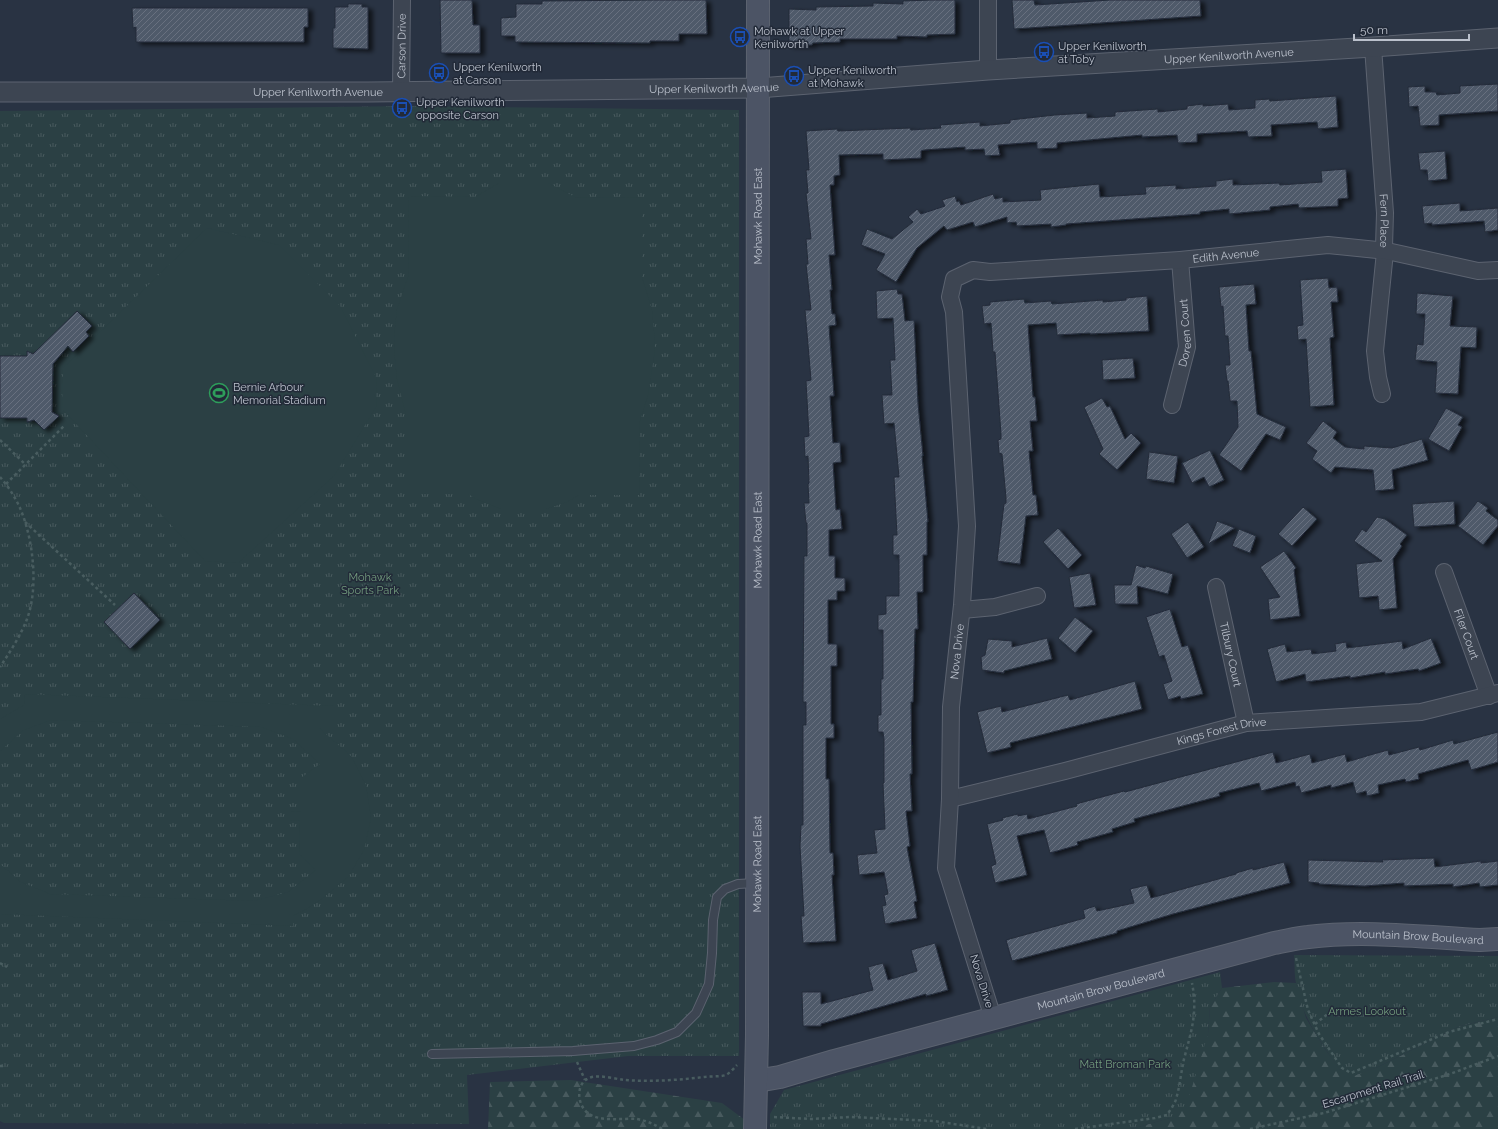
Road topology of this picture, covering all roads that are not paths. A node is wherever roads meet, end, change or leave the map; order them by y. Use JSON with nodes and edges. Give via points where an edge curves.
{"nodes":[{"id":1,"x":402,"y":0,"type":"edge"},
{"id":2,"x":758,"y":0,"type":"edge"},
{"id":3,"x":988,"y":0,"type":"edge"},
{"id":4,"x":1498,"y":38,"type":"edge"},
{"id":5,"x":1373,"y":47,"type":"junction"},
{"id":6,"x":988,"y":70,"type":"junction"},
{"id":7,"x":758,"y":88,"type":"junction"},
{"id":8,"x":0,"y":92,"type":"edge"},
{"id":9,"x":401,"y":92,"type":"junction"},
{"id":10,"x":1385,"y":252,"type":"junction"},
{"id":11,"x":1180,"y":260,"type":"junction"},
{"id":12,"x":1498,"y":270,"type":"edge"},
{"id":13,"x":954,"y":279,"type":"joint"},
{"id":14,"x":1382,"y":394,"type":"dead end"},
{"id":15,"x":1172,"y":405,"type":"dead end"},
{"id":16,"x":1444,"y":572,"type":"dead end"},
{"id":17,"x":1216,"y":587,"type":"dead end"},
{"id":18,"x":1037,"y":596,"type":"dead end"},
{"id":19,"x":962,"y":610,"type":"junction"},
{"id":20,"x":1493,"y":694,"type":"edge"},
{"id":21,"x":1246,"y":723,"type":"junction"},
{"id":22,"x":950,"y":799,"type":"junction"},
{"id":23,"x":756,"y":883,"type":"junction"},
{"id":24,"x":1498,"y":939,"type":"edge"},
{"id":25,"x":993,"y":1018,"type":"junction"},
{"id":26,"x":432,"y":1054,"type":"dead end"},
{"id":27,"x":756,"y":1081,"type":"junction"},
{"id":28,"x":762,"y":1123,"type":"edge"}],
"edges":[{"from":1,"to":9,"type":"street","name":"Carson Drive"},
{"from":2,"to":7,"type":"main road","name":"Mohawk Road East"},
{"from":3,"to":6,"type":"street"},
{"from":4,"to":5,"type":"street","name":"Upper Kenilworth Avenue"},
{"from":5,"to":6,"type":"street","name":"Upper Kenilworth Avenue"},
{"from":5,"to":10,"type":"street","name":"Fern Place","via":[[1385,213]]},
{"from":6,"to":7,"type":"street","name":"Upper Kenilworth Avenue"},
{"from":7,"to":9,"type":"street","name":"Upper Kenilworth Avenue"},
{"from":7,"to":23,"type":"main road","name":"Mohawk Road East"},
{"from":8,"to":9,"type":"street","name":"Upper Kenilworth Avenue"},
{"from":10,"to":11,"type":"street","name":"Edith Avenue","via":[[1328,245]]},
{"from":10,"to":12,"type":"street","name":"Edith Avenue","via":[[1478,271]]},
{"from":10,"to":14,"type":"street","name":"Fern Place","via":[[1375,351]]},
{"from":11,"to":13,"type":"street","name":"Edith Avenue","via":[[990,272],[973,270]]},
{"from":11,"to":15,"type":"street","name":"Doreen Court","via":[[1187,347]]},
{"from":13,"to":19,"type":"street","name":"Nova Drive","via":[[950,297],[954,312],[967,526]]},
{"from":16,"to":20,"type":"street","name":"Filer Court"},
{"from":17,"to":21,"type":"street","name":"Tilbury Court"},
{"from":18,"to":19,"type":"street","via":[[995,607]]},
{"from":19,"to":22,"type":"street","name":"Nova Drive","via":[[951,707]]},
{"from":20,"to":21,"type":"street","name":"Kings Forest Drive","via":[[1421,712]]},
{"from":21,"to":22,"type":"street","name":"Kings Forest Drive"},
{"from":22,"to":25,"type":"street","name":"Nova Drive","via":[[946,868]]},
{"from":23,"to":26,"type":"lane","via":[[725,888],[717,897],[709,984],[696,1013],[676,1032],[634,1046],[573,1051]]},
{"from":23,"to":27,"type":"main road","name":"Mohawk Road East"},
{"from":24,"to":25,"type":"main road","name":"Mountain Brow Boulevard","via":[[1370,935],[1308,937],[1233,953]]},
{"from":25,"to":27,"type":"main road","name":"Mountain Brow Boulevard","via":[[780,1077]]},
{"from":27,"to":28,"type":"main road"}]}
